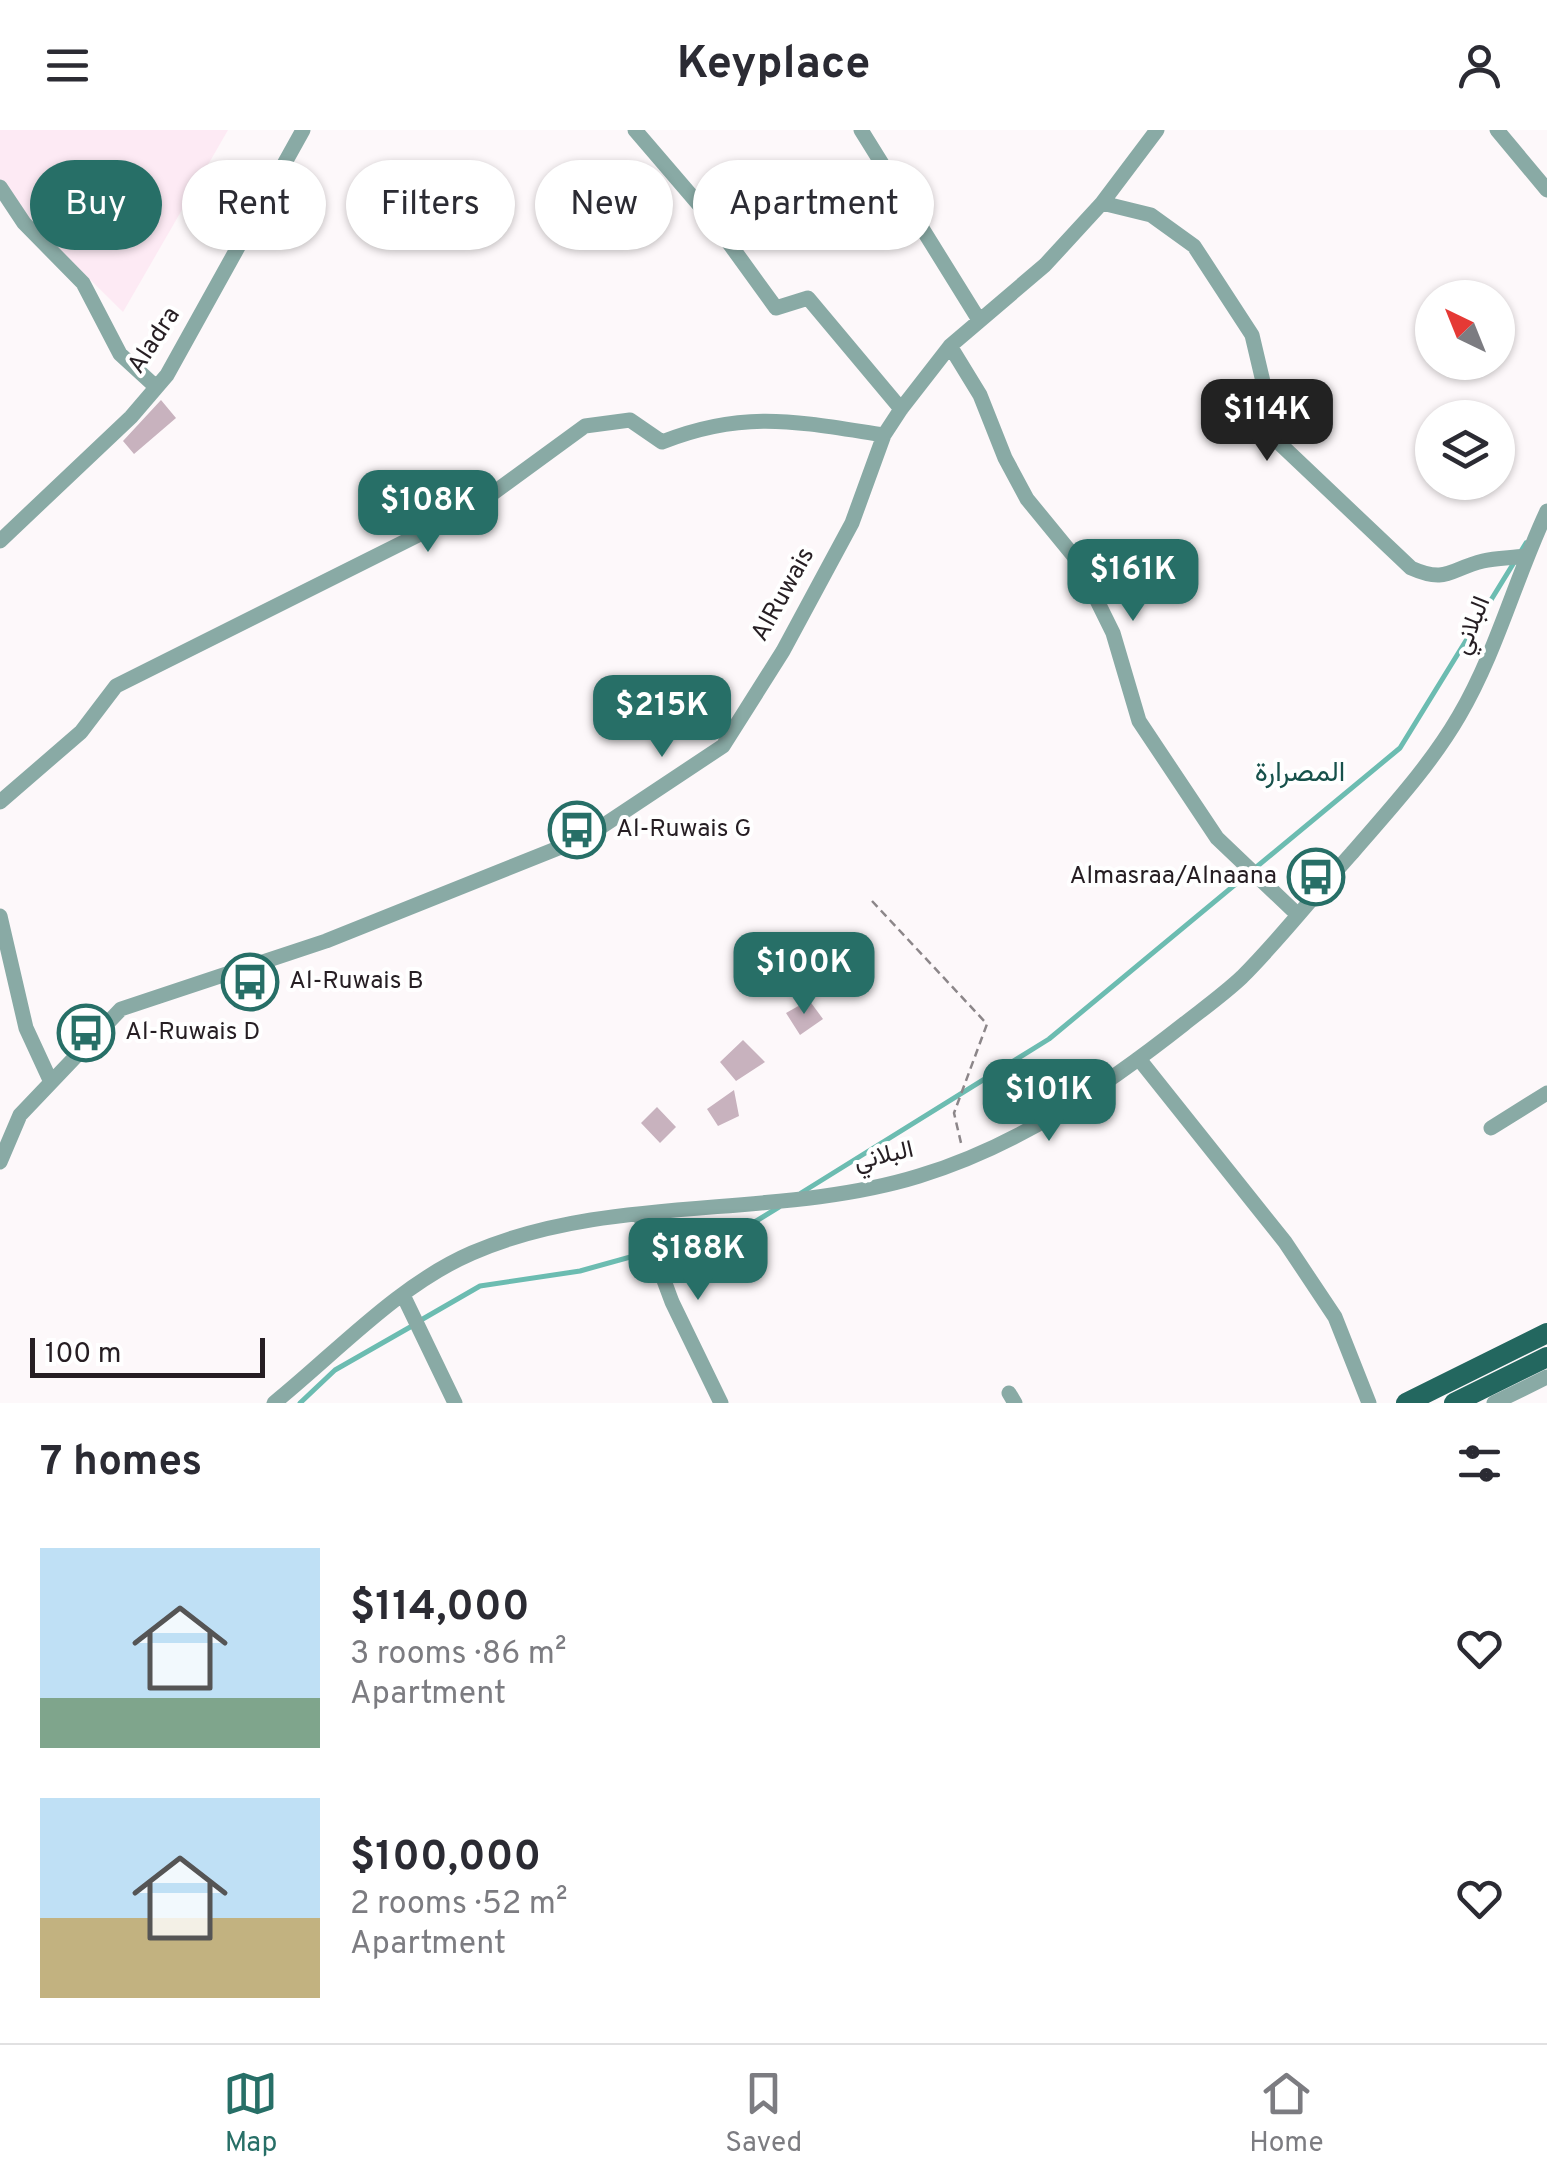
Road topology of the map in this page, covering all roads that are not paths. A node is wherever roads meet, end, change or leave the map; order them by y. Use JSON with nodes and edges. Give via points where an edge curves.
{"nodes":[{"id":1,"x":303,"y":130,"type":"edge"},
{"id":2,"x":635,"y":130,"type":"edge"},
{"id":3,"x":861,"y":130,"type":"edge"},
{"id":4,"x":1157,"y":130,"type":"edge"},
{"id":5,"x":1497,"y":130,"type":"edge"},
{"id":6,"x":0,"y":187,"type":"edge"},
{"id":7,"x":1547,"y":190,"type":"edge"},
{"id":8,"x":1102,"y":204,"type":"junction"},
{"id":9,"x":979,"y":320,"type":"junction"},
{"id":10,"x":950,"y":346,"type":"junction"},
{"id":11,"x":156,"y":387,"type":"junction"},
{"id":12,"x":901,"y":409,"type":"junction"},
{"id":13,"x":884,"y":435,"type":"junction"},
{"id":14,"x":1547,"y":511,"type":"edge"},
{"id":15,"x":0,"y":540,"type":"edge"},
{"id":16,"x":1525,"y":556,"type":"junction"},
{"id":17,"x":0,"y":802,"type":"edge"},
{"id":18,"x":1298,"y":915,"type":"junction"},
{"id":19,"x":0,"y":916,"type":"edge"},
{"id":20,"x":1139,"y":1060,"type":"junction"},
{"id":21,"x":50,"y":1080,"type":"junction"},
{"id":22,"x":1547,"y":1093,"type":"edge"},
{"id":23,"x":1490,"y":1128,"type":"dead end"},
{"id":24,"x":0,"y":1162,"type":"edge"},
{"id":25,"x":640,"y":1216,"type":"junction"},
{"id":26,"x":403,"y":1296,"type":"junction"},
{"id":27,"x":1547,"y":1333,"type":"edge"},
{"id":28,"x":1547,"y":1357,"type":"edge"},
{"id":29,"x":1547,"y":1377,"type":"edge"},
{"id":30,"x":274,"y":1403,"type":"edge"},
{"id":31,"x":456,"y":1403,"type":"edge"},
{"id":32,"x":721,"y":1403,"type":"edge"},
{"id":33,"x":1368,"y":1403,"type":"edge"},
{"id":34,"x":1406,"y":1403,"type":"edge"},
{"id":35,"x":1454,"y":1403,"type":"edge"},
{"id":36,"x":1494,"y":1403,"type":"edge"}],
"edges":[{"from":1,"to":11,"type":"street","name":"Aladra"},
{"from":2,"to":12,"type":"street","via":[[776,308],[808,298]]},
{"from":3,"to":9,"type":"street"},
{"from":4,"to":8,"type":"street","name":"AlRuwais"},
{"from":5,"to":7,"type":"street"},
{"from":6,"to":11,"type":"street","via":[[83,283],[120,354]]},
{"from":8,"to":9,"type":"street","name":"AlRuwais","via":[[1045,265]]},
{"from":8,"to":16,"type":"street","via":[[1152,215],[1194,246],[1252,335],[1276,442],[1411,568],[1432,578]]},
{"from":9,"to":10,"type":"street","name":"AlRuwais"},
{"from":10,"to":12,"type":"street","name":"AlRuwais"},
{"from":10,"to":18,"type":"street","via":[[1027,498],[1077,560],[1112,633],[1139,722],[1218,838]]},
{"from":11,"to":15,"type":"street","name":"Aladra"},
{"from":12,"to":13,"type":"street","name":"AlRuwais"},
{"from":13,"to":17,"type":"street","via":[[781,419],[704,426],[662,442],[630,420],[584,426],[474,507],[116,686],[81,732]]},
{"from":13,"to":21,"type":"street","name":"AlRuwais","via":[[852,523],[784,651],[723,746],[586,837],[326,940],[121,1010]]},
{"from":14,"to":16,"type":"street","name":"البلاني"},
{"from":16,"to":18,"type":"street","name":"البلاني","via":[[1499,638],[1458,719]]},
{"from":18,"to":20,"type":"street","name":"البلاني","via":[[1240,979]]},
{"from":19,"to":21,"type":"street","via":[[26,1028]]},
{"from":20,"to":25,"type":"street","name":"البلاني","via":[[1055,1116],[919,1176]]},
{"from":20,"to":33,"type":"street","via":[[1285,1242],[1334,1317]]},
{"from":21,"to":24,"type":"street","name":"AlRuwais","via":[[20,1115]]},
{"from":22,"to":23,"type":"street"},
{"from":25,"to":26,"type":"street","name":"البلاني","via":[[544,1228],[469,1254]]},
{"from":25,"to":32,"type":"street"},
{"from":26,"to":30,"type":"street","name":"البلاني"},
{"from":26,"to":31,"type":"street"},
{"from":27,"to":34,"type":"main road"},
{"from":28,"to":35,"type":"main road"},
{"from":29,"to":36,"type":"street"}]}
